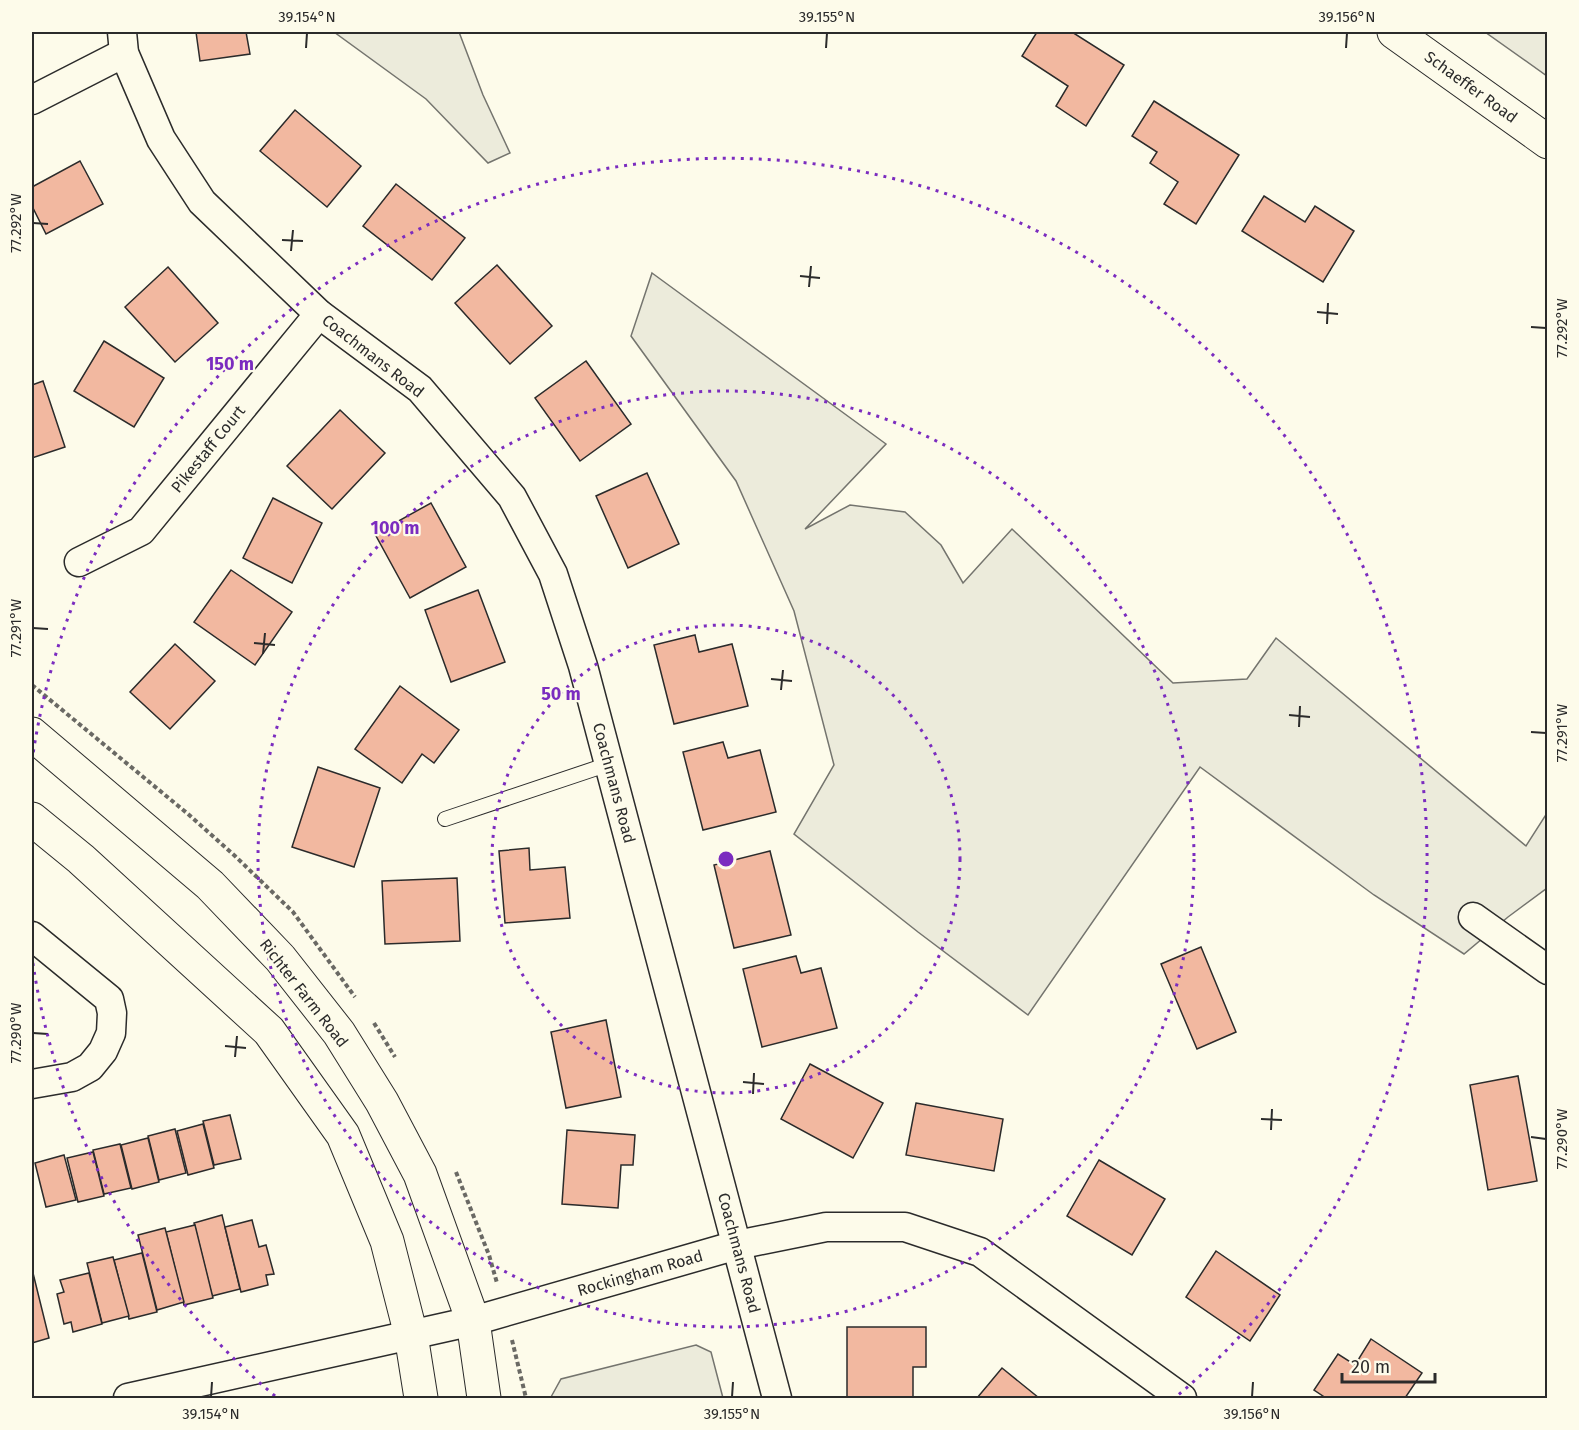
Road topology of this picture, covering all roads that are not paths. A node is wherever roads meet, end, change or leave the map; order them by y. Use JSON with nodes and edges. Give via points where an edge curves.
{"nodes":[{"id":1,"x":1394,"y":32,"type":"edge"},
{"id":2,"x":123,"y":42,"type":"edge"},
{"id":3,"x":32,"y":100,"type":"edge"},
{"id":4,"x":1548,"y":142,"type":"edge"},
{"id":5,"x":319,"y":314,"type":"junction"},
{"id":6,"x":79,"y":562,"type":"dead end"},
{"id":7,"x":32,"y":734,"type":"edge"},
{"id":8,"x":609,"y":764,"type":"junction"},
{"id":9,"x":32,"y":819,"type":"edge"},
{"id":10,"x":445,"y":819,"type":"dead end"},
{"id":11,"x":1473,"y":917,"type":"dead end"},
{"id":12,"x":32,"y":936,"type":"edge"},
{"id":13,"x":1548,"y":970,"type":"edge"},
{"id":14,"x":32,"y":1084,"type":"edge"},
{"id":15,"x":737,"y":1245,"type":"junction"},
{"id":16,"x":473,"y":1321,"type":"junction"},
{"id":17,"x":411,"y":1335,"type":"junction"},
{"id":18,"x":128,"y":1398,"type":"edge"},
{"id":19,"x":421,"y":1398,"type":"edge"},
{"id":20,"x":484,"y":1398,"type":"edge"},
{"id":21,"x":777,"y":1398,"type":"edge"},
{"id":22,"x":1182,"y":1398,"type":"edge"}],
"edges":[{"from":1,"to":4,"type":"main road","name":"Schaeffer Road"},
{"from":2,"to":3,"type":"street"},
{"from":2,"to":5,"type":"street","name":"Coachmans Road","via":[[161,139],[202,202]]},
{"from":5,"to":6,"type":"street","name":"Pikestaff Court","via":[[141,531]]},
{"from":5,"to":8,"type":"street","name":"Coachmans Road","via":[[420,389],[512,497],[553,574],[584,666]]},
{"from":7,"to":16,"type":"main road","name":"Richter Farm Road","via":[[210,885],[280,958],[339,1033],[420,1174]]},
{"from":8,"to":10,"type":"lane"},
{"from":8,"to":15,"type":"street","name":"Coachmans Road"},
{"from":9,"to":17,"type":"main road","via":[[269,1031],[343,1135],[387,1240]]},
{"from":11,"to":13,"type":"street"},
{"from":12,"to":14,"type":"street","via":[[109,999],[112,1013],[111,1033],[90,1068],[72,1077]]},
{"from":15,"to":16,"type":"street","name":"Rockingham Road"},
{"from":15,"to":21,"type":"street","name":"Coachmans Road"},
{"from":15,"to":22,"type":"street","name":"Rockingham Road","via":[[826,1227],[905,1227],[980,1252]]},
{"from":16,"to":17,"type":"street","name":"Rockingham Road"},
{"from":16,"to":20,"type":"main road","name":"Richter Farm Road"},
{"from":17,"to":18,"type":"street","name":"Rockingham Road"},
{"from":17,"to":19,"type":"main road"}]}
